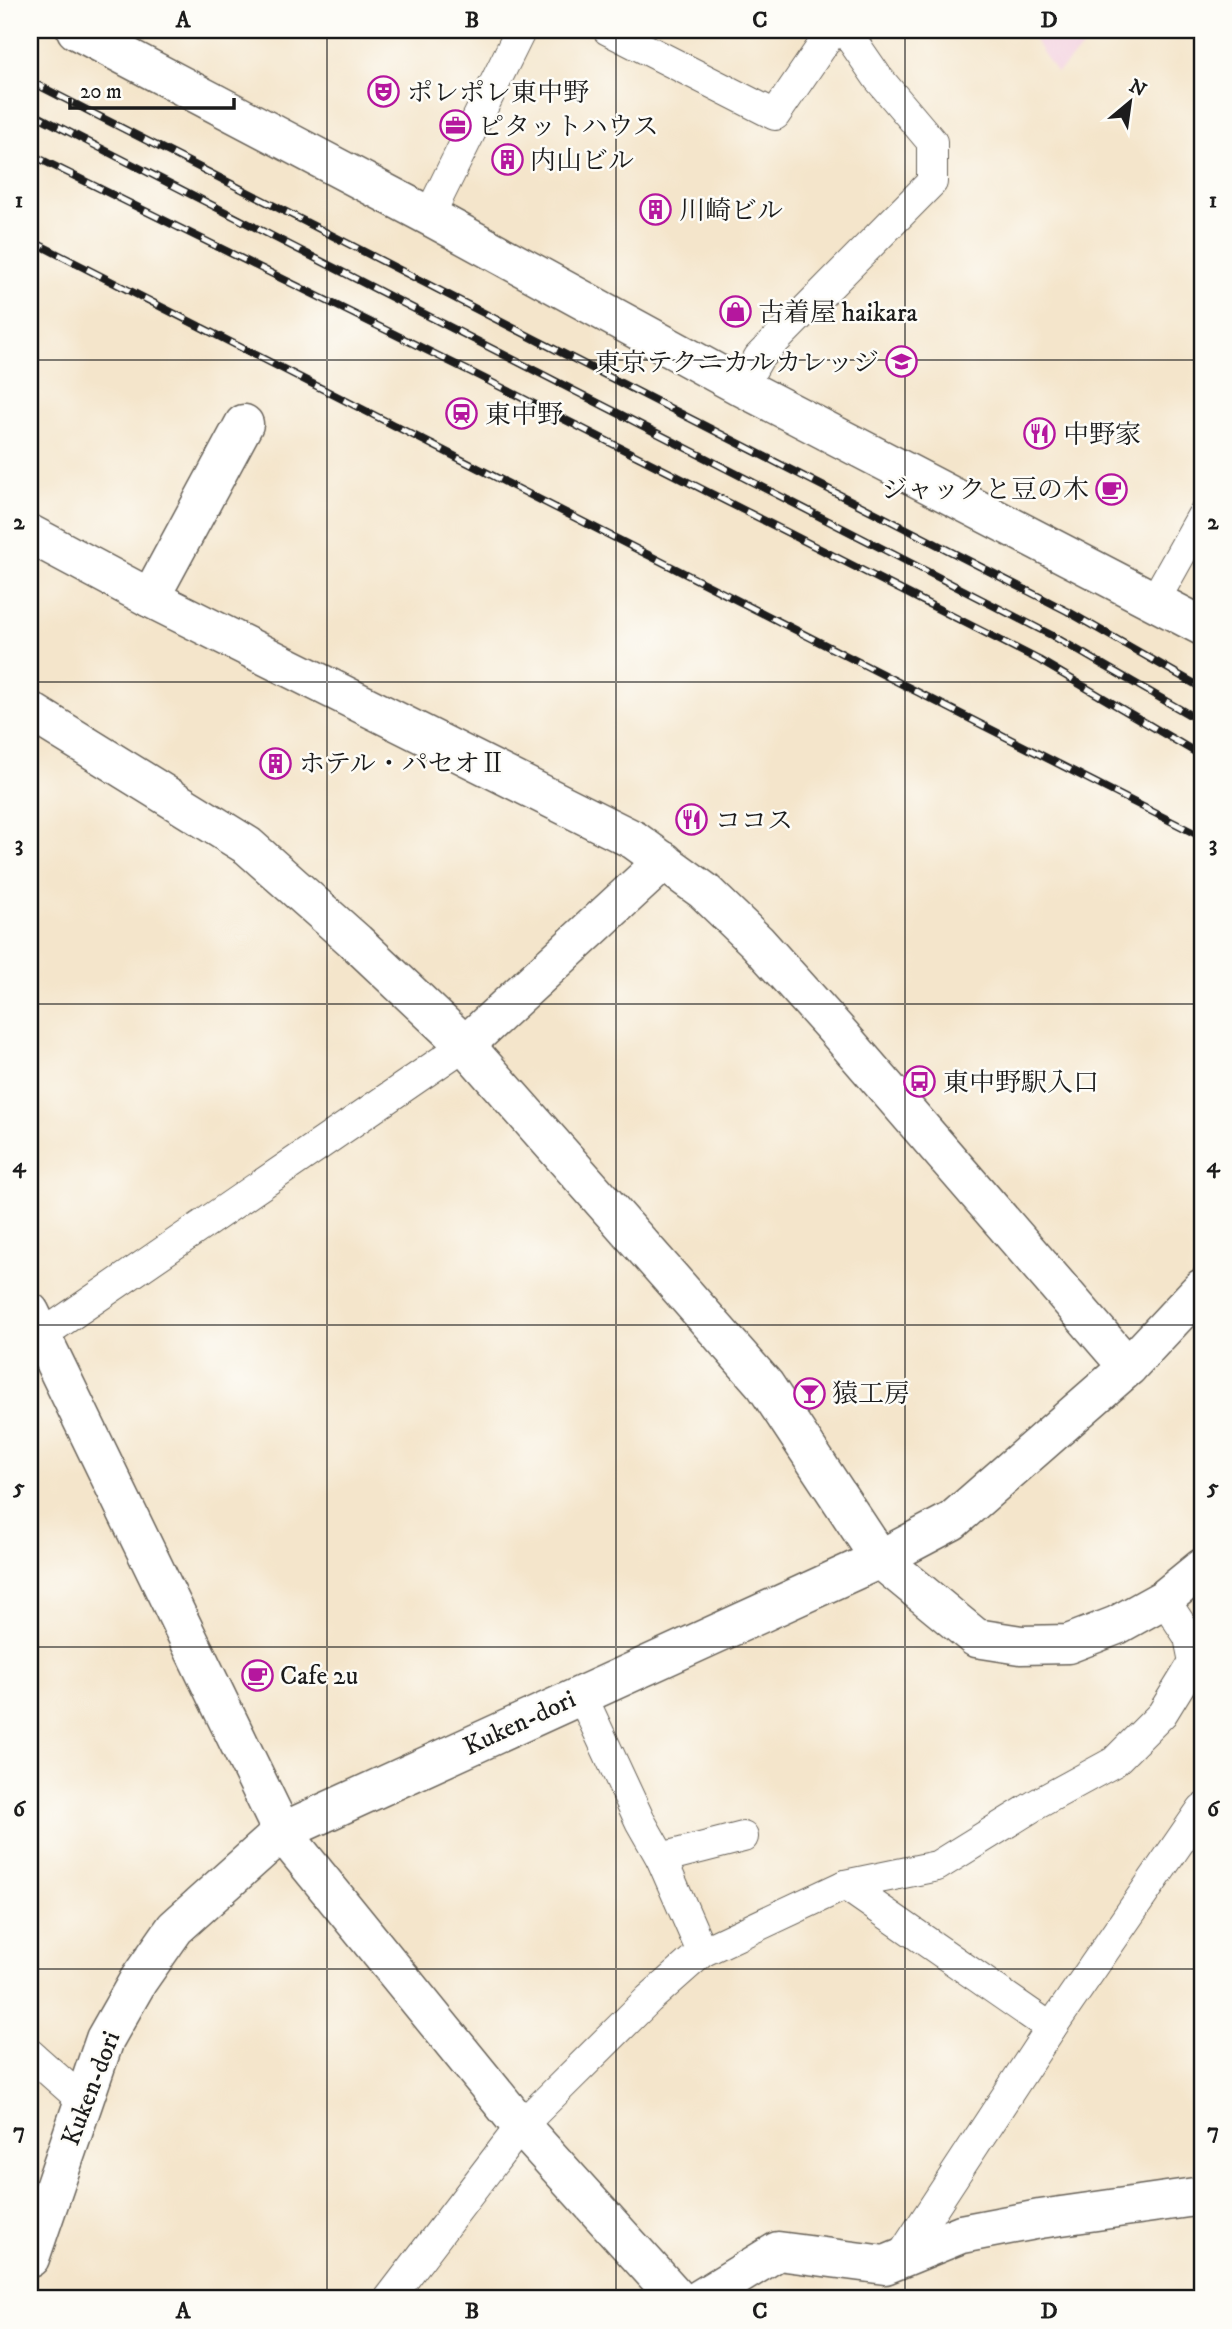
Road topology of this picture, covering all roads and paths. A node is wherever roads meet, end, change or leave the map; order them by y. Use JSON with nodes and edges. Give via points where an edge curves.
{"nodes":[{"id":1,"x":76,"y":30,"type":"edge"},
{"id":2,"x":521,"y":30,"type":"edge"},
{"id":3,"x":608,"y":30,"type":"edge"},
{"id":4,"x":833,"y":30,"type":"edge"},
{"id":5,"x":845,"y":30,"type":"edge"},
{"id":6,"x":429,"y":216,"type":"junction"},
{"id":7,"x":742,"y":387,"type":"junction"},
{"id":8,"x":244,"y":424,"type":"dead end"},
{"id":9,"x":1202,"y":516,"type":"edge"},
{"id":10,"x":30,"y":534,"type":"edge"},
{"id":11,"x":150,"y":598,"type":"junction"},
{"id":12,"x":1155,"y":600,"type":"junction"},
{"id":13,"x":1202,"y":626,"type":"edge"},
{"id":14,"x":30,"y":710,"type":"edge"},
{"id":15,"x":664,"y":861,"type":"junction"},
{"id":16,"x":465,"y":1045,"type":"junction"},
{"id":17,"x":1202,"y":1288,"type":"edge"},
{"id":18,"x":36,"y":1323,"type":"edge"},
{"id":19,"x":1128,"y":1367,"type":"junction"},
{"id":20,"x":880,"y":1559,"type":"junction"},
{"id":21,"x":1202,"y":1568,"type":"edge"},
{"id":22,"x":1164,"y":1599,"type":"junction"},
{"id":23,"x":580,"y":1694,"type":"junction"},
{"id":24,"x":1202,"y":1809,"type":"edge"},
{"id":25,"x":282,"y":1832,"type":"junction"},
{"id":26,"x":743,"y":1837,"type":"dead end"},
{"id":27,"x":661,"y":1858,"type":"junction"},
{"id":28,"x":845,"y":1885,"type":"junction"},
{"id":29,"x":702,"y":1952,"type":"junction"},
{"id":30,"x":1051,"y":2028,"type":"junction"},
{"id":31,"x":30,"y":2054,"type":"edge"},
{"id":32,"x":83,"y":2101,"type":"junction"},
{"id":33,"x":521,"y":2126,"type":"junction"},
{"id":34,"x":1202,"y":2196,"type":"edge"},
{"id":35,"x":30,"y":2258,"type":"edge"},
{"id":36,"x":899,"y":2260,"type":"junction"},
{"id":37,"x":389,"y":2299,"type":"edge"},
{"id":38,"x":678,"y":2299,"type":"edge"},
{"id":39,"x":701,"y":2299,"type":"edge"}],
"edges":[{"from":1,"to":6,"type":"street"},
{"from":2,"to":6,"type":"lane"},
{"from":3,"to":4,"type":"lane","via":[[775,114]]},
{"from":5,"to":7,"type":"lane","via":[[932,142],[932,182],[759,357]]},
{"from":6,"to":7,"type":"street"},
{"from":7,"to":12,"type":"street"},
{"from":8,"to":11,"type":"street"},
{"from":9,"to":12,"type":"lane"},
{"from":10,"to":11,"type":"street"},
{"from":11,"to":15,"type":"street","via":[[541,792],[634,840]]},
{"from":12,"to":13,"type":"street"},
{"from":14,"to":16,"type":"street","via":[[248,846]]},
{"from":15,"to":16,"type":"street"},
{"from":15,"to":19,"type":"street","via":[[704,891],[757,942]]},
{"from":16,"to":18,"type":"lane"},
{"from":16,"to":20,"type":"street","via":[[765,1385]]},
{"from":17,"to":19,"type":"street","name":"Kuken-dori"},
{"from":18,"to":25,"type":"street"},
{"from":19,"to":20,"type":"street","name":"Kuken-dori","via":[[952,1521]]},
{"from":20,"to":22,"type":"street","via":[[976,1638],[1021,1645],[1068,1643],[1117,1625]]},
{"from":20,"to":23,"type":"street","name":"Kuken-dori"},
{"from":21,"to":22,"type":"street"},
{"from":22,"to":28,"type":"lane","via":[[1189,1637],[1194,1662],[1162,1714],[1114,1762],[937,1866]]},
{"from":23,"to":25,"type":"street","name":"Kuken-dori"},
{"from":23,"to":27,"type":"lane"},
{"from":24,"to":30,"type":"lane"},
{"from":25,"to":32,"type":"street","name":"Kuken-dori","via":[[175,1928],[106,2039]]},
{"from":25,"to":33,"type":"street"},
{"from":26,"to":27,"type":"lane"},
{"from":27,"to":29,"type":"lane"},
{"from":28,"to":29,"type":"lane"},
{"from":28,"to":30,"type":"lane"},
{"from":29,"to":33,"type":"lane"},
{"from":30,"to":36,"type":"lane"},
{"from":31,"to":32,"type":"lane"},
{"from":32,"to":35,"type":"street","name":"Kuken-dori"},
{"from":33,"to":37,"type":"lane"},
{"from":33,"to":38,"type":"street"},
{"from":34,"to":36,"type":"street","via":[[961,2234]]},
{"from":36,"to":39,"type":"street","via":[[885,2264],[778,2251]]}]}
